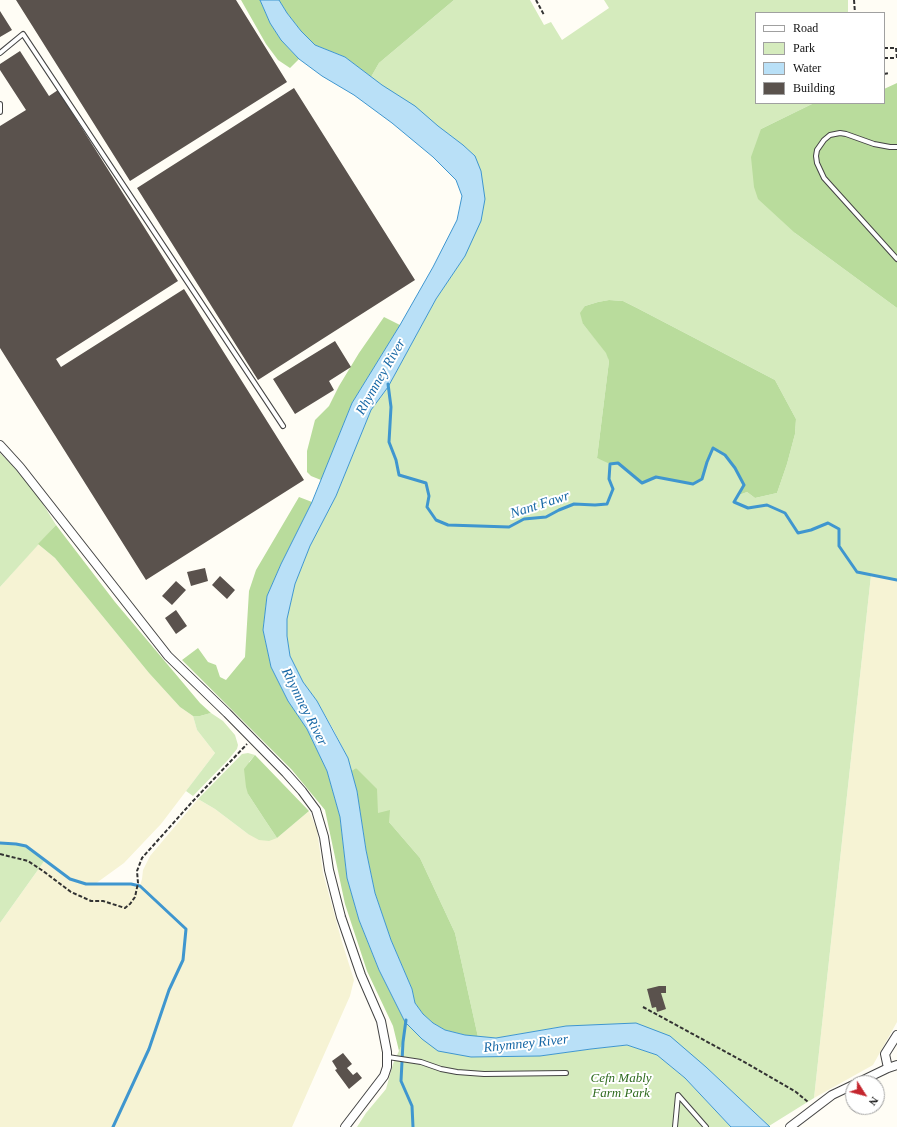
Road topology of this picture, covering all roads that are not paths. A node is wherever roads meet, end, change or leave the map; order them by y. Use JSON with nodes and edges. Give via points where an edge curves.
{"nodes":[{"id":1,"x":0,"y":53,"type":"edge"},
{"id":2,"x":0,"y":104,"type":"edge"},
{"id":3,"x":0,"y":112,"type":"edge"},
{"id":4,"x":897,"y":146,"type":"edge"},
{"id":5,"x":897,"y":259,"type":"edge"},
{"id":6,"x":283,"y":426,"type":"dead end"},
{"id":7,"x":0,"y":445,"type":"edge"},
{"id":8,"x":897,"y":1035,"type":"edge"},
{"id":9,"x":388,"y":1057,"type":"junction"},
{"id":10,"x":897,"y":1066,"type":"edge"},
{"id":11,"x":888,"y":1068,"type":"junction"},
{"id":12,"x":566,"y":1072,"type":"dead end"},
{"id":13,"x":874,"y":1075,"type":"edge"},
{"id":14,"x":845,"y":1089,"type":"edge"},
{"id":15,"x":345,"y":1127,"type":"edge"},
{"id":16,"x":675,"y":1127,"type":"edge"},
{"id":17,"x":706,"y":1127,"type":"edge"},
{"id":18,"x":790,"y":1127,"type":"edge"}],
"edges":[{"from":1,"to":6,"type":"lane","via":[[22,34]]},
{"from":2,"to":3,"type":"lane"},
{"from":4,"to":5,"type":"lane","via":[[874,144],[840,133],[824,140],[816,156],[824,178]]},
{"from":7,"to":9,"type":"street","via":[[168,656],[302,791],[316,810],[341,917],[381,1021]]},
{"from":8,"to":11,"type":"street","via":[[885,1054]]},
{"from":9,"to":12,"type":"lane","via":[[421,1062],[457,1072]]},
{"from":9,"to":15,"type":"street","via":[[384,1076]]},
{"from":10,"to":11,"type":"street"},
{"from":11,"to":13,"type":"street"},
{"from":14,"to":18,"type":"street","via":[[832,1095]]},
{"from":16,"to":17,"type":"lane","via":[[678,1095]]}]}
